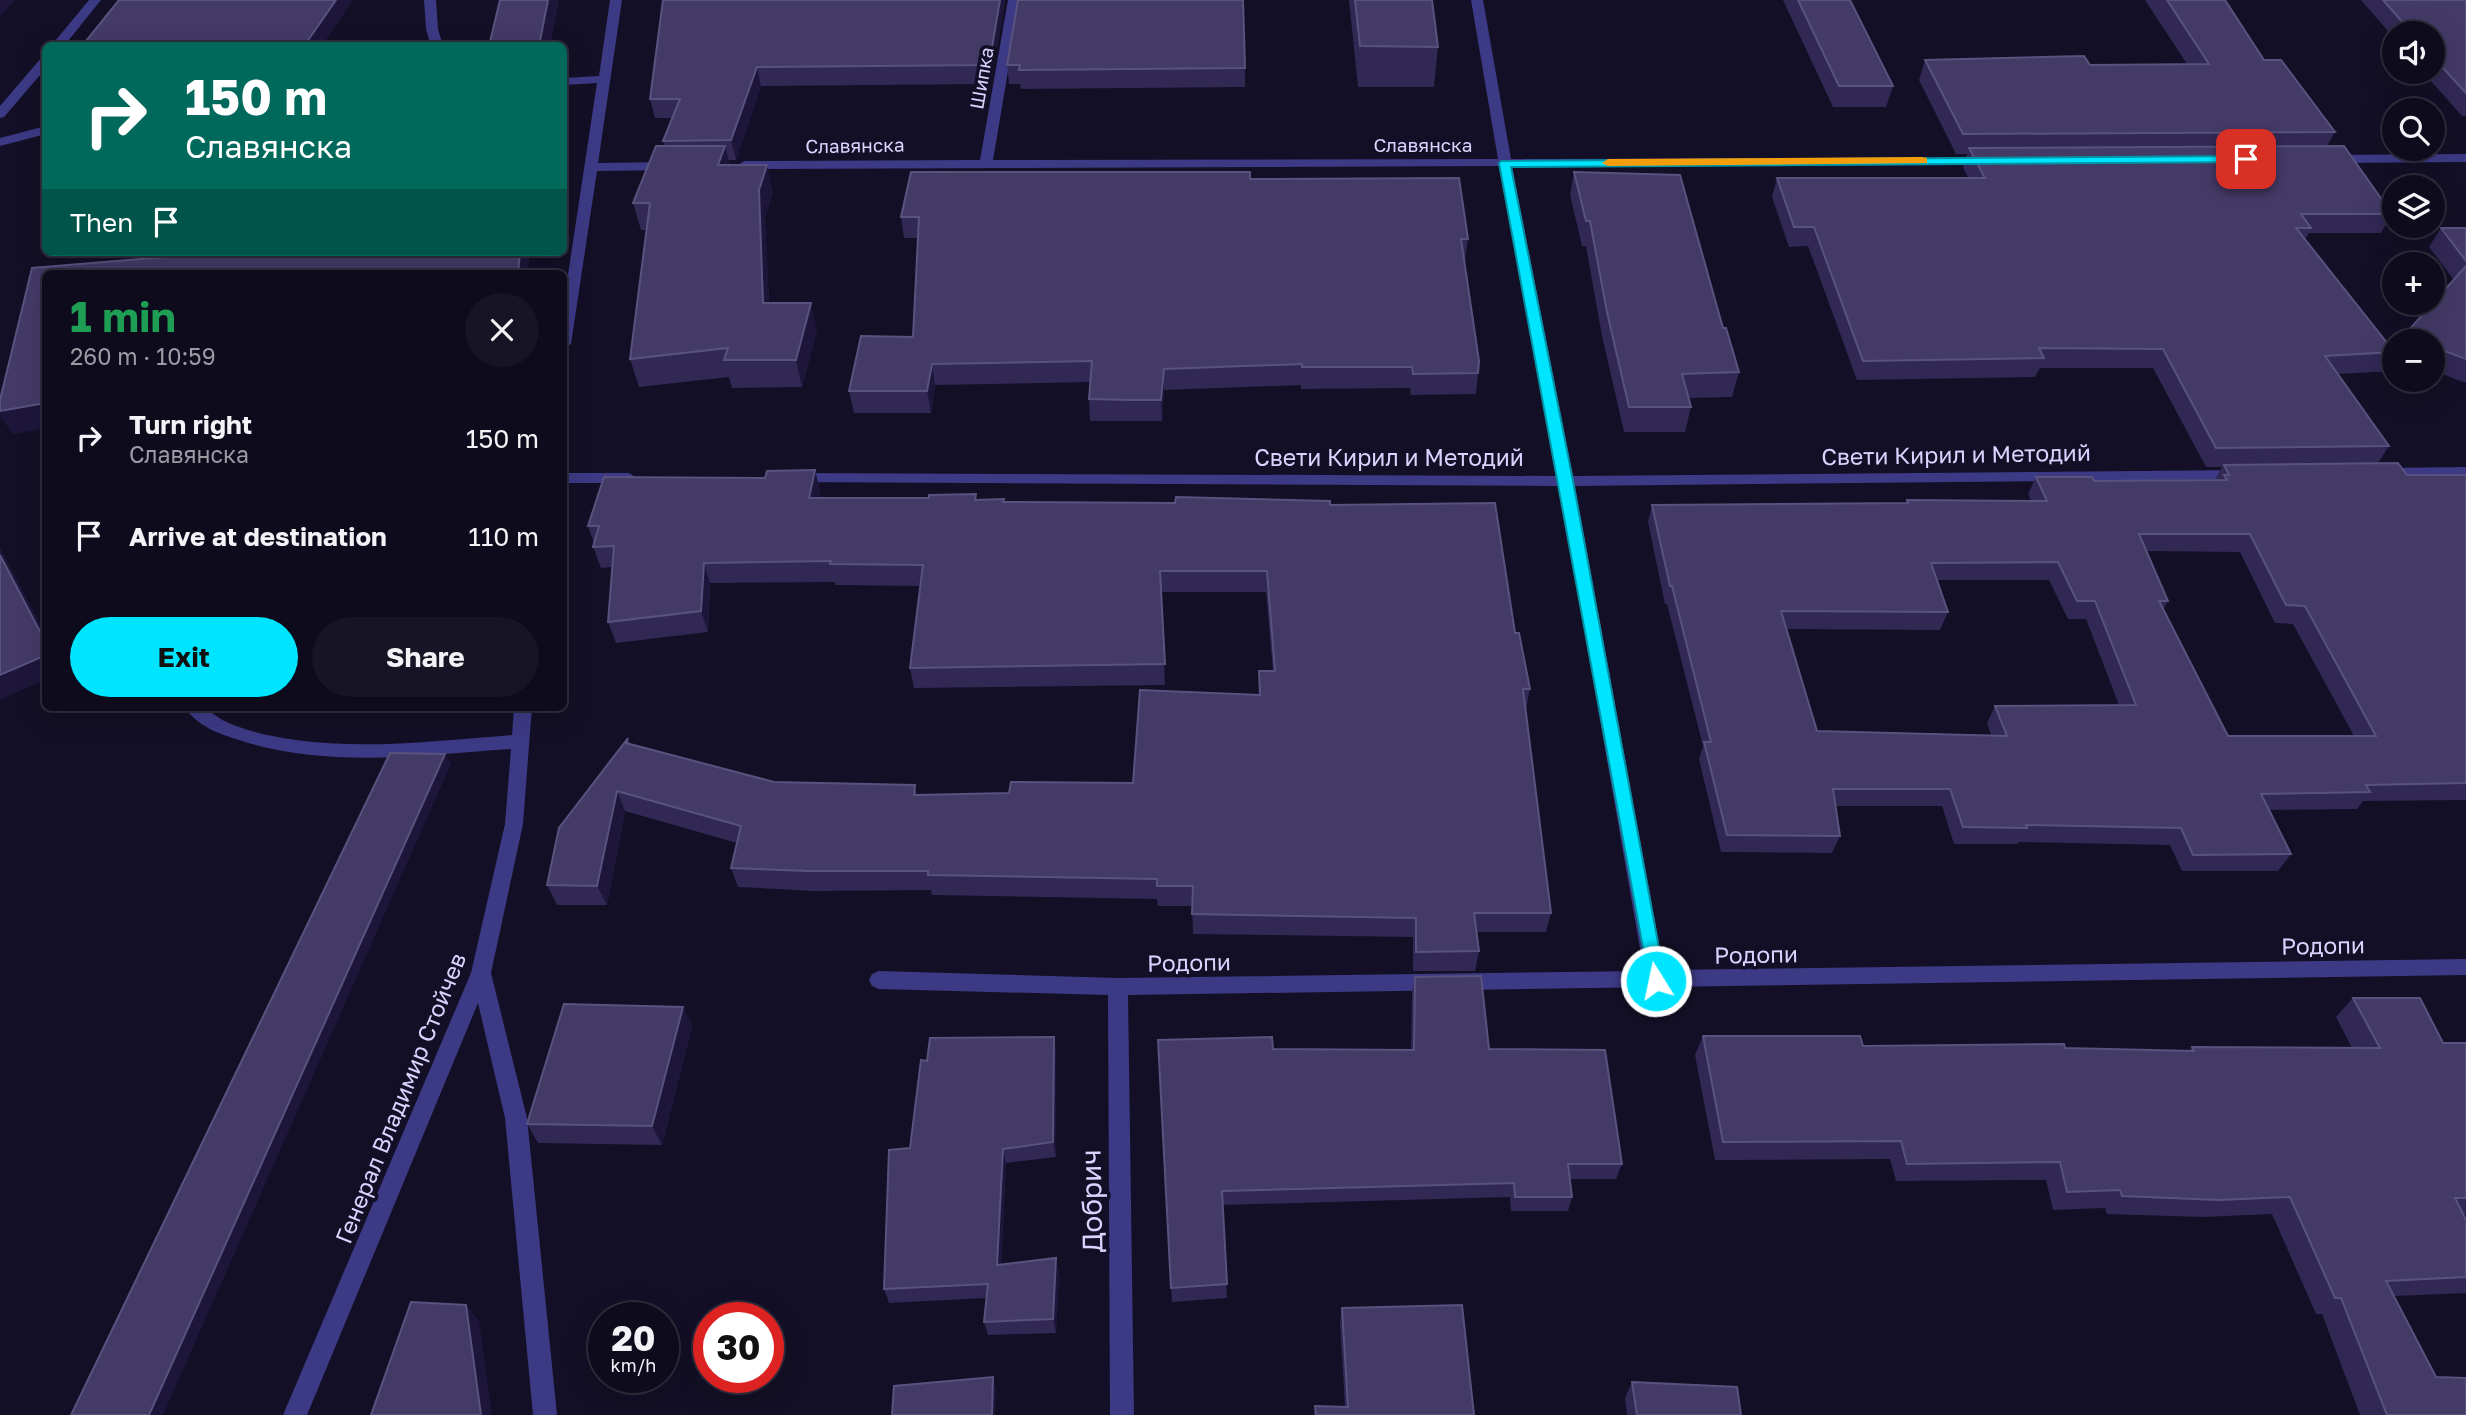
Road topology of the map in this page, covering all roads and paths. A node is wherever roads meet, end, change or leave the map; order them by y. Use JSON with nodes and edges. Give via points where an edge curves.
{"nodes":[{"id":1,"x":95,"y":0,"type":"edge"},
{"id":2,"x":430,"y":0,"type":"edge"},
{"id":3,"x":616,"y":0,"type":"edge"},
{"id":4,"x":1014,"y":0,"type":"edge"},
{"id":5,"x":1477,"y":0,"type":"edge"},
{"id":6,"x":60,"y":42,"type":"edge"},
{"id":7,"x":436,"y":42,"type":"edge"},
{"id":8,"x":42,"y":65,"type":"edge"},
{"id":9,"x":605,"y":79,"type":"junction"},
{"id":10,"x":567,"y":81,"type":"edge"},
{"id":11,"x":0,"y":114,"type":"edge"},
{"id":12,"x":42,"y":131,"type":"edge"},
{"id":13,"x":0,"y":142,"type":"edge"},
{"id":14,"x":2466,"y":158,"type":"edge"},
{"id":15,"x":2313,"y":159,"type":"edge"},
{"id":16,"x":2006,"y":160,"type":"edge"},
{"id":17,"x":986,"y":163,"type":"junction"},
{"id":18,"x":1505,"y":163,"type":"junction"},
{"id":19,"x":726,"y":165,"type":"edge"},
{"id":20,"x":685,"y":166,"type":"edge"},
{"id":21,"x":589,"y":167,"type":"junction"},
{"id":22,"x":567,"y":323,"type":"edge"},
{"id":23,"x":2466,"y":472,"type":"edge"},
{"id":24,"x":2369,"y":473,"type":"edge"},
{"id":25,"x":2258,"y":474,"type":"edge"},
{"id":26,"x":567,"y":478,"type":"edge"},
{"id":27,"x":647,"y":478,"type":"edge"},
{"id":28,"x":772,"y":478,"type":"edge"},
{"id":29,"x":1566,"y":481,"type":"junction"},
{"id":30,"x":199,"y":711,"type":"edge"},
{"id":31,"x":523,"y":711,"type":"edge"},
{"id":32,"x":520,"y":741,"type":"junction"},
{"id":33,"x":2466,"y":967,"type":"edge"},
{"id":34,"x":481,"y":973,"type":"junction"},
{"id":35,"x":879,"y":981,"type":"dead end"},
{"id":36,"x":1656,"y":981,"type":"junction"},
{"id":37,"x":1118,"y":987,"type":"junction"},
{"id":38,"x":295,"y":1415,"type":"edge"},
{"id":39,"x":545,"y":1415,"type":"edge"},
{"id":40,"x":1122,"y":1415,"type":"edge"}],
"edges":[{"from":1,"to":6,"type":"street"},
{"from":2,"to":7,"type":"street"},
{"from":3,"to":9,"type":"street"},
{"from":4,"to":17,"type":"street","name":"Шипка"},
{"from":5,"to":18,"type":"street"},
{"from":8,"to":11,"type":"street"},
{"from":9,"to":10,"type":"street"},
{"from":9,"to":21,"type":"street"},
{"from":12,"to":13,"type":"street"},
{"from":14,"to":15,"type":"street"},
{"from":16,"to":18,"type":"street","name":"Славянска"},
{"from":17,"to":18,"type":"street","name":"Славянска"},
{"from":17,"to":19,"type":"street","name":"Славянска"},
{"from":18,"to":29,"type":"street"},
{"from":20,"to":21,"type":"street"},
{"from":21,"to":22,"type":"street"},
{"from":23,"to":24,"type":"street"},
{"from":25,"to":29,"type":"street","name":"Свети Кирил и Методий"},
{"from":26,"to":27,"type":"street"},
{"from":28,"to":29,"type":"street","name":"Свети Кирил и Методий"},
{"from":29,"to":36,"type":"street"},
{"from":30,"to":32,"type":"street","via":[[222,729],[274,744],[351,752]]},
{"from":31,"to":32,"type":"street","name":"Генерал Владимир Стойчев"},
{"from":32,"to":34,"type":"street","name":"Генерал Владимир Стойчев","via":[[514,824]]},
{"from":33,"to":36,"type":"street","name":"Родопи"},
{"from":34,"to":38,"type":"street","name":"Генерал Владимир Стойчев"},
{"from":34,"to":39,"type":"street","via":[[516,1118]]},
{"from":35,"to":37,"type":"street","name":"Родопи"},
{"from":36,"to":37,"type":"street","name":"Родопи"},
{"from":37,"to":40,"type":"street","name":"Добрич"}]}
